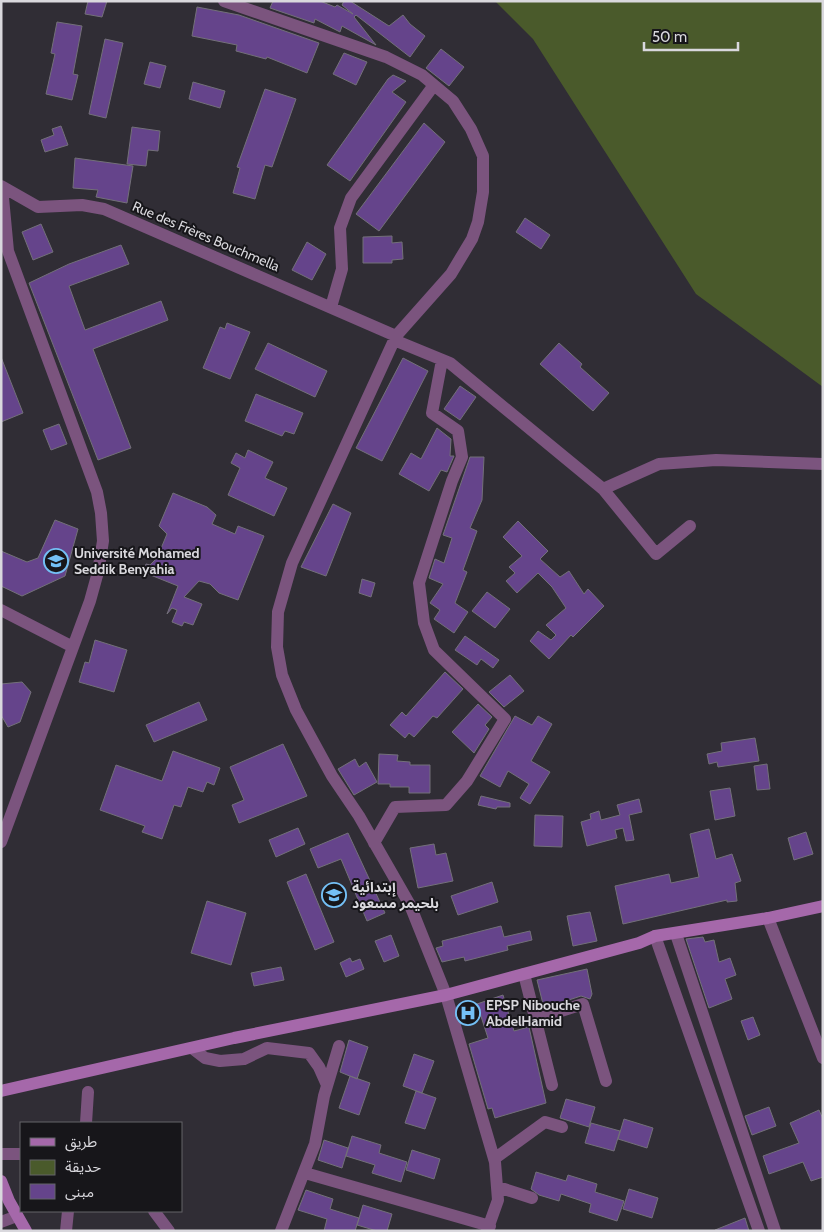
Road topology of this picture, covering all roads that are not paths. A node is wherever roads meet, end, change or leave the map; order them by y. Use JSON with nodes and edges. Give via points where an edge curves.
{"nodes":[{"id":1,"x":224,"y":1,"type":"edge"},
{"id":2,"x":434,"y":85,"type":"junction"},
{"id":3,"x":2,"y":186,"type":"edge"},
{"id":4,"x":331,"y":307,"type":"junction"},
{"id":5,"x":395,"y":338,"type":"junction"},
{"id":6,"x":442,"y":360,"type":"junction"},
{"id":7,"x":823,"y":464,"type":"edge"},
{"id":8,"x":603,"y":489,"type":"junction"},
{"id":9,"x":690,"y":526,"type":"dead end"},
{"id":10,"x":1,"y":610,"type":"edge"},
{"id":11,"x":73,"y":647,"type":"junction"},
{"id":12,"x":4,"y":826,"type":"edge"},
{"id":13,"x":1,"y":842,"type":"edge"},
{"id":14,"x":374,"y":844,"type":"junction"},
{"id":15,"x":823,"y":906,"type":"edge"},
{"id":16,"x":768,"y":918,"type":"junction"},
{"id":17,"x":676,"y":934,"type":"junction"},
{"id":18,"x":655,"y":936,"type":"junction"},
{"id":19,"x":524,"y":974,"type":"junction"},
{"id":20,"x":446,"y":995,"type":"junction"},
{"id":21,"x":536,"y":1019,"type":"junction"},
{"id":22,"x":339,"y":1046,"type":"dead end"},
{"id":23,"x":192,"y":1048,"type":"junction"},
{"id":24,"x":823,"y":1058,"type":"edge"},
{"id":25,"x":606,"y":1081,"type":"dead end"},
{"id":26,"x":327,"y":1085,"type":"junction"},
{"id":27,"x":552,"y":1085,"type":"dead end"},
{"id":28,"x":1,"y":1091,"type":"edge"},
{"id":29,"x":88,"y":1092,"type":"dead end"},
{"id":30,"x":86,"y":1122,"type":"edge"},
{"id":31,"x":562,"y":1126,"type":"dead end"},
{"id":32,"x":741,"y":1127,"type":"junction"},
{"id":33,"x":724,"y":1132,"type":"junction"},
{"id":34,"x":1,"y":1154,"type":"edge"},
{"id":35,"x":20,"y":1154,"type":"edge"},
{"id":36,"x":494,"y":1159,"type":"junction"},
{"id":37,"x":305,"y":1173,"type":"junction"},
{"id":38,"x":1,"y":1180,"type":"edge"},
{"id":39,"x":498,"y":1187,"type":"junction"},
{"id":40,"x":532,"y":1198,"type":"dead end"},
{"id":41,"x":68,"y":1212,"type":"edge"},
{"id":42,"x":155,"y":1212,"type":"edge"},
{"id":43,"x":18,"y":1216,"type":"junction"},
{"id":44,"x":1,"y":1222,"type":"edge"},
{"id":45,"x":488,"y":1228,"type":"edge"},
{"id":46,"x":26,"y":1231,"type":"edge"},
{"id":47,"x":66,"y":1231,"type":"edge"},
{"id":48,"x":169,"y":1231,"type":"edge"},
{"id":49,"x":281,"y":1231,"type":"edge"},
{"id":50,"x":759,"y":1231,"type":"edge"},
{"id":51,"x":775,"y":1231,"type":"edge"}],
"edges":[{"from":1,"to":2,"type":"street","via":[[386,56]]},
{"from":2,"to":4,"type":"street","via":[[351,198],[340,228],[342,269]]},
{"from":2,"to":5,"type":"street","via":[[453,102],[478,143],[483,156],[483,192],[478,222],[463,256]]},
{"from":3,"to":4,"type":"street","name":"Rue des Frères Bouchmella","via":[[38,207],[82,205],[104,209]]},
{"from":3,"to":11,"type":"street","via":[[8,251],[76,430],[101,513],[103,535],[98,572]]},
{"from":4,"to":5,"type":"street","name":"Rue des Frères Bouchmella"},
{"from":5,"to":6,"type":"street","name":"Rue des Frères Bouchmella"},
{"from":5,"to":14,"type":"street","via":[[292,563],[277,622],[279,665],[290,696],[312,742]]},
{"from":6,"to":8,"type":"street","name":"Rue des Frères Bouchmella","via":[[450,363]]},
{"from":6,"to":14,"type":"street","via":[[432,413],[458,431],[462,457],[419,582],[424,622],[434,650],[506,719],[467,781],[446,805],[395,807]]},
{"from":7,"to":8,"type":"street","via":[[716,460],[660,464]]},
{"from":8,"to":9,"type":"street","name":"Rue des Frères Bouchmella","via":[[656,554]]},
{"from":10,"to":11,"type":"street"},
{"from":11,"to":12,"type":"street"},
{"from":12,"to":13,"type":"street"},
{"from":14,"to":20,"type":"street","via":[[414,912]]},
{"from":15,"to":16,"type":"main road"},
{"from":16,"to":17,"type":"main road"},
{"from":16,"to":24,"type":"street"},
{"from":17,"to":18,"type":"main road"},
{"from":17,"to":32,"type":"street"},
{"from":18,"to":19,"type":"main road"},
{"from":18,"to":33,"type":"street"},
{"from":19,"to":20,"type":"main road"},
{"from":19,"to":21,"type":"street"},
{"from":20,"to":23,"type":"main road"},
{"from":20,"to":36,"type":"street"},
{"from":21,"to":25,"type":"street","via":[[583,1004]]},
{"from":21,"to":27,"type":"street"},
{"from":22,"to":26,"type":"street"},
{"from":23,"to":26,"type":"street","via":[[205,1058],[220,1061],[244,1059],[267,1048],[309,1053]]},
{"from":23,"to":28,"type":"main road"},
{"from":26,"to":37,"type":"street","via":[[315,1144]]},
{"from":29,"to":30,"type":"street"},
{"from":31,"to":36,"type":"street","via":[[545,1122]]},
{"from":32,"to":33,"type":"street"},
{"from":32,"to":51,"type":"street"},
{"from":33,"to":50,"type":"street"},
{"from":34,"to":35,"type":"street"},
{"from":36,"to":39,"type":"street"},
{"from":37,"to":45,"type":"street"},
{"from":37,"to":49,"type":"street"},
{"from":38,"to":43,"type":"main road"},
{"from":39,"to":40,"type":"street"},
{"from":39,"to":45,"type":"street","via":[[498,1200]]},
{"from":41,"to":47,"type":"street"},
{"from":42,"to":48,"type":"street"},
{"from":43,"to":44,"type":"street"},
{"from":43,"to":46,"type":"main road"}]}
